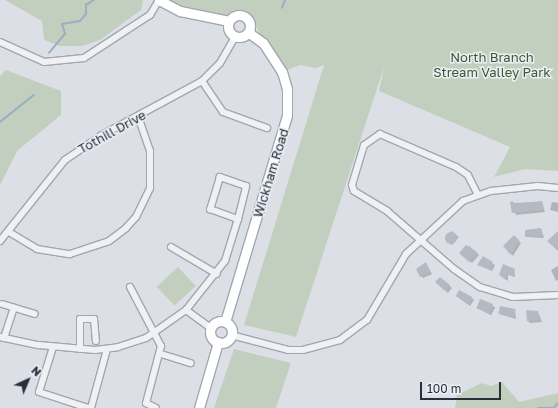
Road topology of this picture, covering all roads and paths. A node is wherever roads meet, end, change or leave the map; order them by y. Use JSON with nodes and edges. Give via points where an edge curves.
{"nodes":[{"id":1,"x":159,"y":0,"type":"edge"},
{"id":2,"x":229,"y":21,"type":"junction"},
{"id":3,"x":249,"y":33,"type":"junction"},
{"id":4,"x":235,"y":37,"type":"junction"},
{"id":5,"x":0,"y":42,"type":"edge"},
{"id":6,"x":202,"y":81,"type":"junction"},
{"id":7,"x":138,"y":117,"type":"junction"},
{"id":8,"x":266,"y":128,"type":"dead end"},
{"id":9,"x":558,"y":188,"type":"edge"},
{"id":10,"x":478,"y":195,"type":"junction"},
{"id":11,"x":238,"y":219,"type":"junction"},
{"id":12,"x":9,"y":232,"type":"junction"},
{"id":13,"x":421,"y":240,"type":"junction"},
{"id":14,"x":0,"y":241,"type":"edge"},
{"id":15,"x":171,"y":247,"type":"dead end"},
{"id":16,"x":218,"y":274,"type":"junction"},
{"id":17,"x":130,"y":287,"type":"dead end"},
{"id":18,"x":558,"y":295,"type":"edge"},
{"id":19,"x":2,"y":304,"type":"dead end"},
{"id":20,"x":14,"y":308,"type":"junction"},
{"id":21,"x":186,"y":310,"type":"junction"},
{"id":22,"x":34,"y":314,"type":"dead end"},
{"id":23,"x":225,"y":322,"type":"junction"},
{"id":24,"x":211,"y":328,"type":"junction"},
{"id":25,"x":154,"y":333,"type":"junction"},
{"id":26,"x":231,"y":335,"type":"junction"},
{"id":27,"x":2,"y":337,"type":"edge"},
{"id":28,"x":96,"y":340,"type":"dead end"},
{"id":29,"x":218,"y":342,"type":"junction"},
{"id":30,"x":53,"y":347,"type":"junction"},
{"id":31,"x":80,"y":349,"type":"junction"},
{"id":32,"x":107,"y":349,"type":"junction"},
{"id":33,"x":161,"y":354,"type":"junction"},
{"id":34,"x":191,"y":363,"type":"dead end"},
{"id":35,"x":90,"y":408,"type":"edge"},
{"id":36,"x":156,"y":408,"type":"edge"},
{"id":37,"x":199,"y":408,"type":"edge"}],
"edges":[{"from":1,"to":2,"type":"street","via":[[180,11]]},
{"from":1,"to":5,"type":"street","via":[[150,15],[84,58],[44,62]]},
{"from":2,"to":3,"type":"street","via":[[235,16],[247,18],[251,25]]},
{"from":2,"to":4,"type":"street","via":[[229,30]]},
{"from":3,"to":4,"type":"street"},
{"from":3,"to":23,"type":"street","name":"Wickham Road","via":[[263,43],[282,72],[287,89],[287,115]]},
{"from":4,"to":6,"type":"street","name":"Tothill Drive","via":[[220,63]]},
{"from":6,"to":7,"type":"street","name":"Tothill Drive"},
{"from":6,"to":8,"type":"street","via":[[224,112]]},
{"from":7,"to":12,"type":"street","name":"Tothill Drive","via":[[65,160]]},
{"from":7,"to":12,"type":"street","via":[[150,151],[150,188],[136,217],[126,228],[109,241],[70,254],[37,249]]},
{"from":9,"to":10,"type":"street","via":[[538,186]]},
{"from":10,"to":13,"type":"street","via":[[450,210]]},
{"from":10,"to":13,"type":"street","via":[[468,175],[456,167],[390,137],[380,134],[369,140],[364,145],[352,185],[354,191],[387,211]]},
{"from":11,"to":11,"type":"street","via":[[210,209],[220,178],[246,186]]},
{"from":11,"to":16,"type":"street"},
{"from":12,"to":14,"type":"street","name":"Tothill Drive"},
{"from":13,"to":18,"type":"street","via":[[480,287],[513,297]]},
{"from":13,"to":26,"type":"street","via":[[397,267],[367,320],[340,340],[304,350],[288,350]]},
{"from":15,"to":16,"type":"street"},
{"from":16,"to":21,"type":"street"},
{"from":17,"to":25,"type":"street"},
{"from":19,"to":20,"type":"street"},
{"from":20,"to":22,"type":"street"},
{"from":20,"to":27,"type":"street"},
{"from":21,"to":24,"type":"street"},
{"from":21,"to":25,"type":"street"},
{"from":23,"to":24,"type":"street","via":[[218,321]]},
{"from":23,"to":26,"type":"street","via":[[230,327]]},
{"from":24,"to":29,"type":"street","via":[[210,335]]},
{"from":25,"to":32,"type":"street","via":[[132,344]]},
{"from":25,"to":33,"type":"street"},
{"from":26,"to":29,"type":"street"},
{"from":27,"to":30,"type":"street"},
{"from":28,"to":31,"type":"street","via":[[94,319],[80,319]]},
{"from":29,"to":37,"type":"street"},
{"from":30,"to":31,"type":"street"},
{"from":30,"to":35,"type":"street","via":[[39,392]]},
{"from":31,"to":32,"type":"street"},
{"from":32,"to":35,"type":"street"},
{"from":33,"to":34,"type":"street"},
{"from":33,"to":36,"type":"street","via":[[146,403]]}]}
